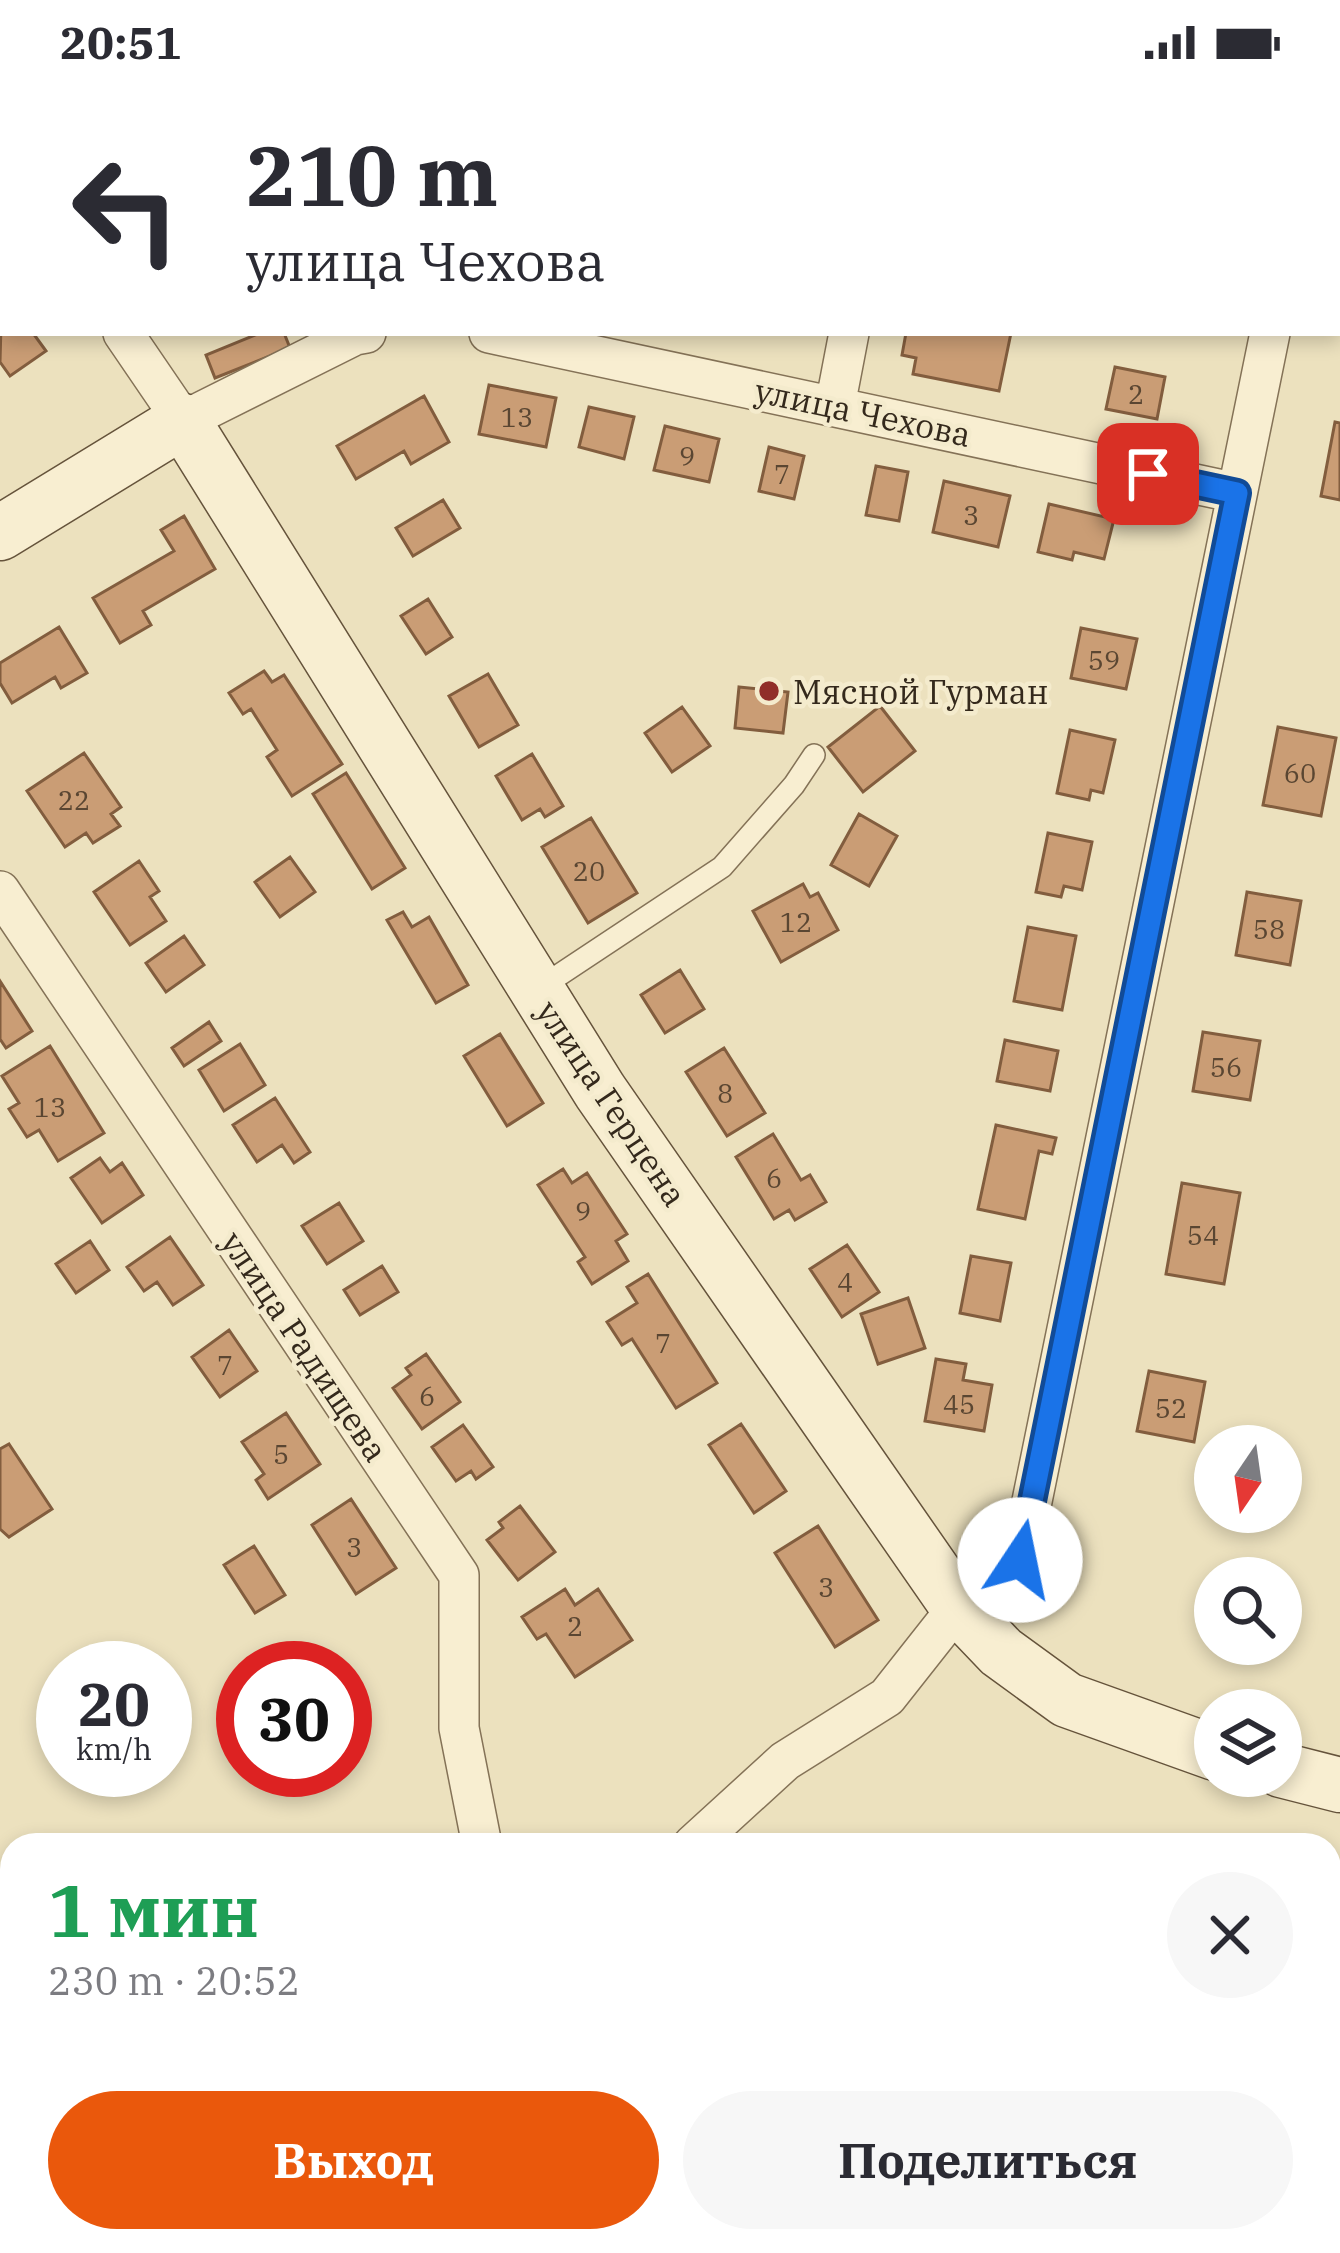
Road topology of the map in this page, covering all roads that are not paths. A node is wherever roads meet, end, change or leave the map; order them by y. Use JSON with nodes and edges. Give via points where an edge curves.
{"nodes":[{"id":1,"x":125,"y":336,"type":"edge"},
{"id":2,"x":351,"y":336,"type":"edge"},
{"id":3,"x":503,"y":336,"type":"edge"},
{"id":4,"x":848,"y":336,"type":"edge"},
{"id":5,"x":1269,"y":336,"type":"edge"},
{"id":6,"x":835,"y":406,"type":"junction"},
{"id":7,"x":183,"y":421,"type":"junction"},
{"id":8,"x":1237,"y":493,"type":"junction"},
{"id":9,"x":0,"y":533,"type":"edge"},
{"id":10,"x":814,"y":754,"type":"dead end"},
{"id":11,"x":0,"y":891,"type":"edge"},
{"id":12,"x":537,"y":990,"type":"junction"},
{"id":13,"x":958,"y":1607,"type":"junction"},
{"id":14,"x":1194,"y":1745,"type":"edge"},
{"id":15,"x":1302,"y":1775,"type":"edge"},
{"id":16,"x":1340,"y":1785,"type":"edge"},
{"id":17,"x":480,"y":1833,"type":"edge"},
{"id":18,"x":706,"y":1833,"type":"edge"}],
"edges":[{"from":1,"to":7,"type":"street","name":"улица Герцена"},
{"from":2,"to":7,"type":"street"},
{"from":3,"to":6,"type":"street","name":"улица Чехова"},
{"from":4,"to":6,"type":"street"},
{"from":5,"to":8,"type":"street"},
{"from":6,"to":8,"type":"street","name":"улица Чехова"},
{"from":7,"to":9,"type":"street"},
{"from":7,"to":12,"type":"street","name":"улица Герцена"},
{"from":8,"to":13,"type":"street","via":[[1020,1560]]},
{"from":10,"to":12,"type":"lane","via":[[722,867]]},
{"from":11,"to":17,"type":"street","name":"улица Радищева","via":[[459,1575],[459,1728]]},
{"from":12,"to":13,"type":"street","name":"улица Герцена"},
{"from":13,"to":14,"type":"street","name":"улица Герцена","via":[[1001,1652],[1067,1700]]},
{"from":13,"to":18,"type":"street","via":[[887,1697],[784,1761]]},
{"from":15,"to":16,"type":"street"}]}
